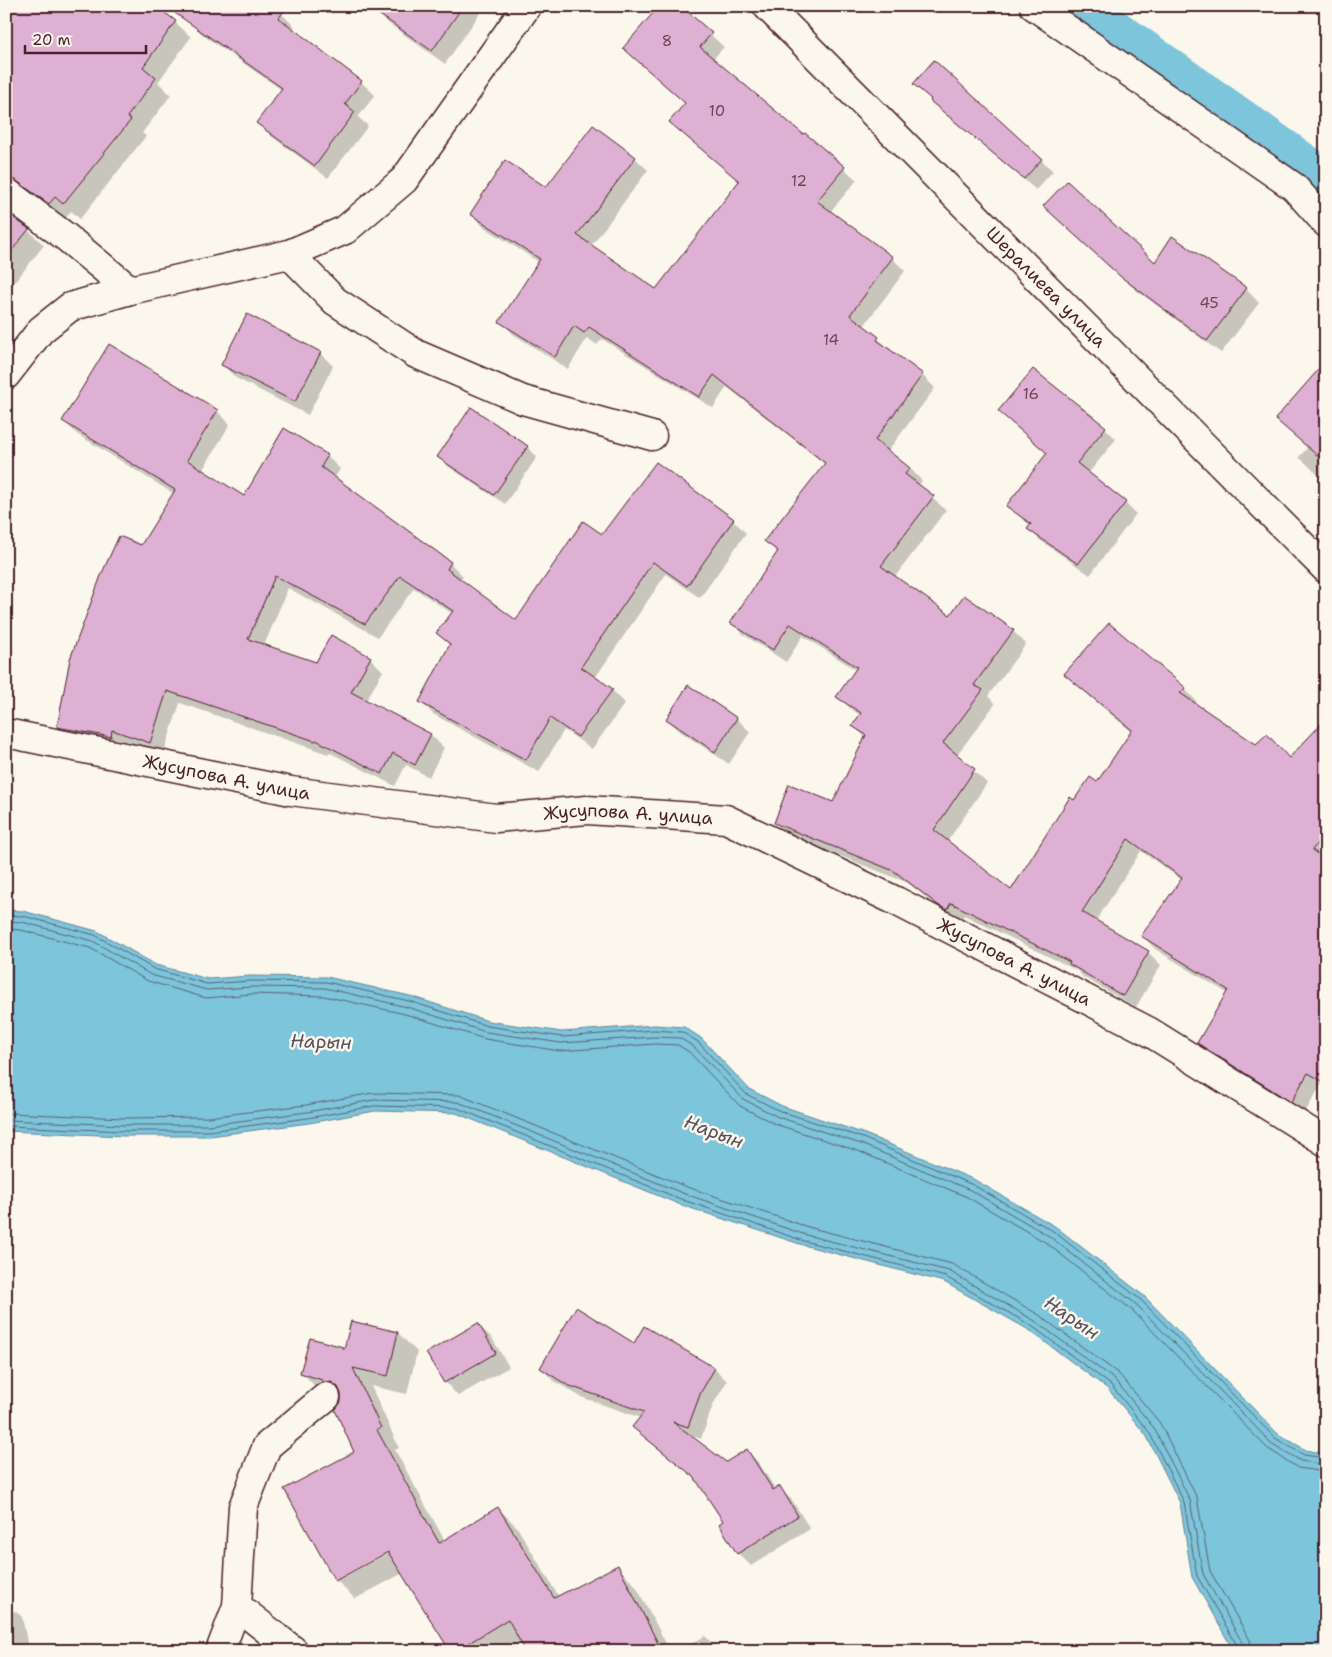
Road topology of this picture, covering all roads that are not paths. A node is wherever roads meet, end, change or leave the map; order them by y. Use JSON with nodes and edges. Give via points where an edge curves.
{"nodes":[{"id":1,"x":527,"y":6,"type":"edge"},
{"id":2,"x":766,"y":6,"type":"edge"},
{"id":3,"x":1034,"y":6,"type":"edge"},
{"id":4,"x":6,"y":192,"type":"edge"},
{"id":5,"x":1326,"y":223,"type":"edge"},
{"id":6,"x":289,"y":254,"type":"junction"},
{"id":7,"x":130,"y":290,"type":"junction"},
{"id":8,"x":6,"y":375,"type":"edge"},
{"id":9,"x":652,"y":436,"type":"dead end"},
{"id":10,"x":1326,"y":569,"type":"edge"},
{"id":11,"x":6,"y":733,"type":"edge"},
{"id":12,"x":1326,"y":1142,"type":"edge"},
{"id":13,"x":326,"y":1397,"type":"dead end"},
{"id":14,"x":238,"y":1606,"type":"junction"},
{"id":15,"x":220,"y":1651,"type":"edge"},
{"id":16,"x":294,"y":1651,"type":"edge"}],
"edges":[{"from":1,"to":6,"type":"street","via":[[404,180],[345,230]]},
{"from":2,"to":10,"type":"street","name":"Шералиева улица"},
{"from":3,"to":5,"type":"street","via":[[1294,187]]},
{"from":4,"to":7,"type":"street"},
{"from":6,"to":7,"type":"street"},
{"from":6,"to":9,"type":"street","via":[[335,301],[416,354],[523,400]]},
{"from":7,"to":8,"type":"street","via":[[70,307],[41,330]]},
{"from":11,"to":12,"type":"street","name":"Жусупова А. улица","via":[[291,791],[496,818],[587,810],[726,819],[896,901],[1148,1032]]},
{"from":13,"to":14,"type":"street","via":[[266,1446],[243,1507]]},
{"from":14,"to":15,"type":"street"},
{"from":14,"to":16,"type":"street"}]}
